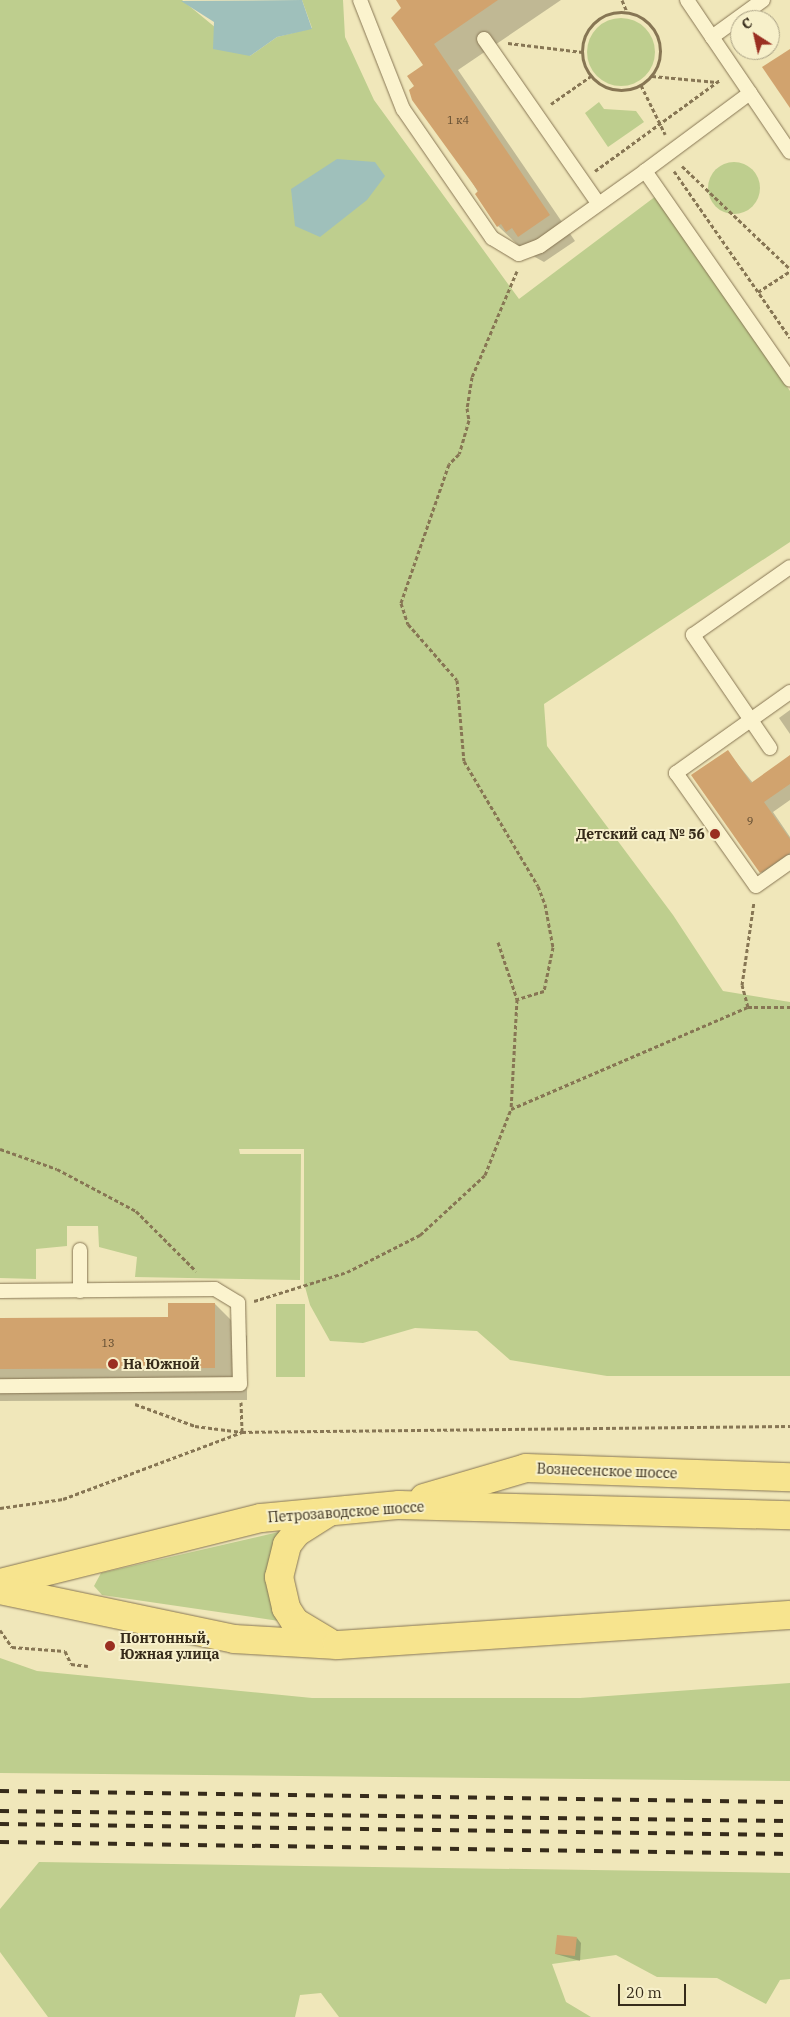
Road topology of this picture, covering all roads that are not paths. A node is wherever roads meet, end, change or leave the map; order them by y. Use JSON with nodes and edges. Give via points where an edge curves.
{"nodes":[{"id":1,"x":360,"y":0,"type":"edge"},
{"id":2,"x":687,"y":0,"type":"edge"},
{"id":3,"x":763,"y":0,"type":"edge"},
{"id":4,"x":712,"y":38,"type":"junction"},
{"id":5,"x":484,"y":39,"type":"road end"},
{"id":6,"x":750,"y":93,"type":"junction"},
{"id":7,"x":790,"y":152,"type":"edge"},
{"id":8,"x":645,"y":171,"type":"junction"},
{"id":9,"x":598,"y":203,"type":"junction"},
{"id":10,"x":790,"y":380,"type":"edge"},
{"id":11,"x":790,"y":567,"type":"edge"},
{"id":12,"x":790,"y":692,"type":"edge"},
{"id":13,"x":751,"y":720,"type":"junction"},
{"id":14,"x":770,"y":748,"type":"dead end"},
{"id":15,"x":790,"y":862,"type":"edge"},
{"id":16,"x":80,"y":1250,"type":"dead end"},
{"id":17,"x":80,"y":1290,"type":"junction"},
{"id":18,"x":0,"y":1291,"type":"edge"},
{"id":19,"x":0,"y":1386,"type":"edge"},
{"id":20,"x":790,"y":1477,"type":"edge"},
{"id":21,"x":399,"y":1505,"type":"junction"},
{"id":22,"x":340,"y":1511,"type":"junction"},
{"id":23,"x":790,"y":1515,"type":"edge"},
{"id":24,"x":0,"y":1583,"type":"edge"},
{"id":25,"x":0,"y":1590,"type":"edge"},
{"id":26,"x":790,"y":1615,"type":"edge"},
{"id":27,"x":336,"y":1645,"type":"junction"}],
"edges":[{"from":1,"to":9,"type":"lane","via":[[403,109],[492,238],[519,254],[540,246]]},
{"from":2,"to":4,"type":"lane"},
{"from":3,"to":4,"type":"lane"},
{"from":4,"to":6,"type":"lane"},
{"from":5,"to":9,"type":"lane"},
{"from":6,"to":7,"type":"lane"},
{"from":6,"to":8,"type":"lane"},
{"from":8,"to":9,"type":"lane"},
{"from":8,"to":10,"type":"lane"},
{"from":11,"to":13,"type":"lane","via":[[694,635]]},
{"from":12,"to":13,"type":"lane"},
{"from":13,"to":14,"type":"lane"},
{"from":13,"to":15,"type":"lane","via":[[676,773],[756,886]]},
{"from":16,"to":17,"type":"lane"},
{"from":17,"to":18,"type":"lane"},
{"from":17,"to":19,"type":"lane","via":[[215,1289],[238,1303],[240,1384]]},
{"from":20,"to":21,"type":"main road","name":"Вознесенское шоссе","via":[[526,1468]]},
{"from":21,"to":22,"type":"main road","name":"Петрозаводское шоссе"},
{"from":21,"to":23,"type":"main road","name":"Петрозаводское шоссе"},
{"from":22,"to":24,"type":"main road","name":"Петрозаводское шоссе","via":[[261,1518]]},
{"from":22,"to":27,"type":"main road","via":[[324,1515],[297,1532],[287,1545],[279,1577],[286,1608],[295,1622],[307,1633]]},
{"from":25,"to":27,"type":"main road","via":[[234,1639]]},
{"from":26,"to":27,"type":"main road"}]}
